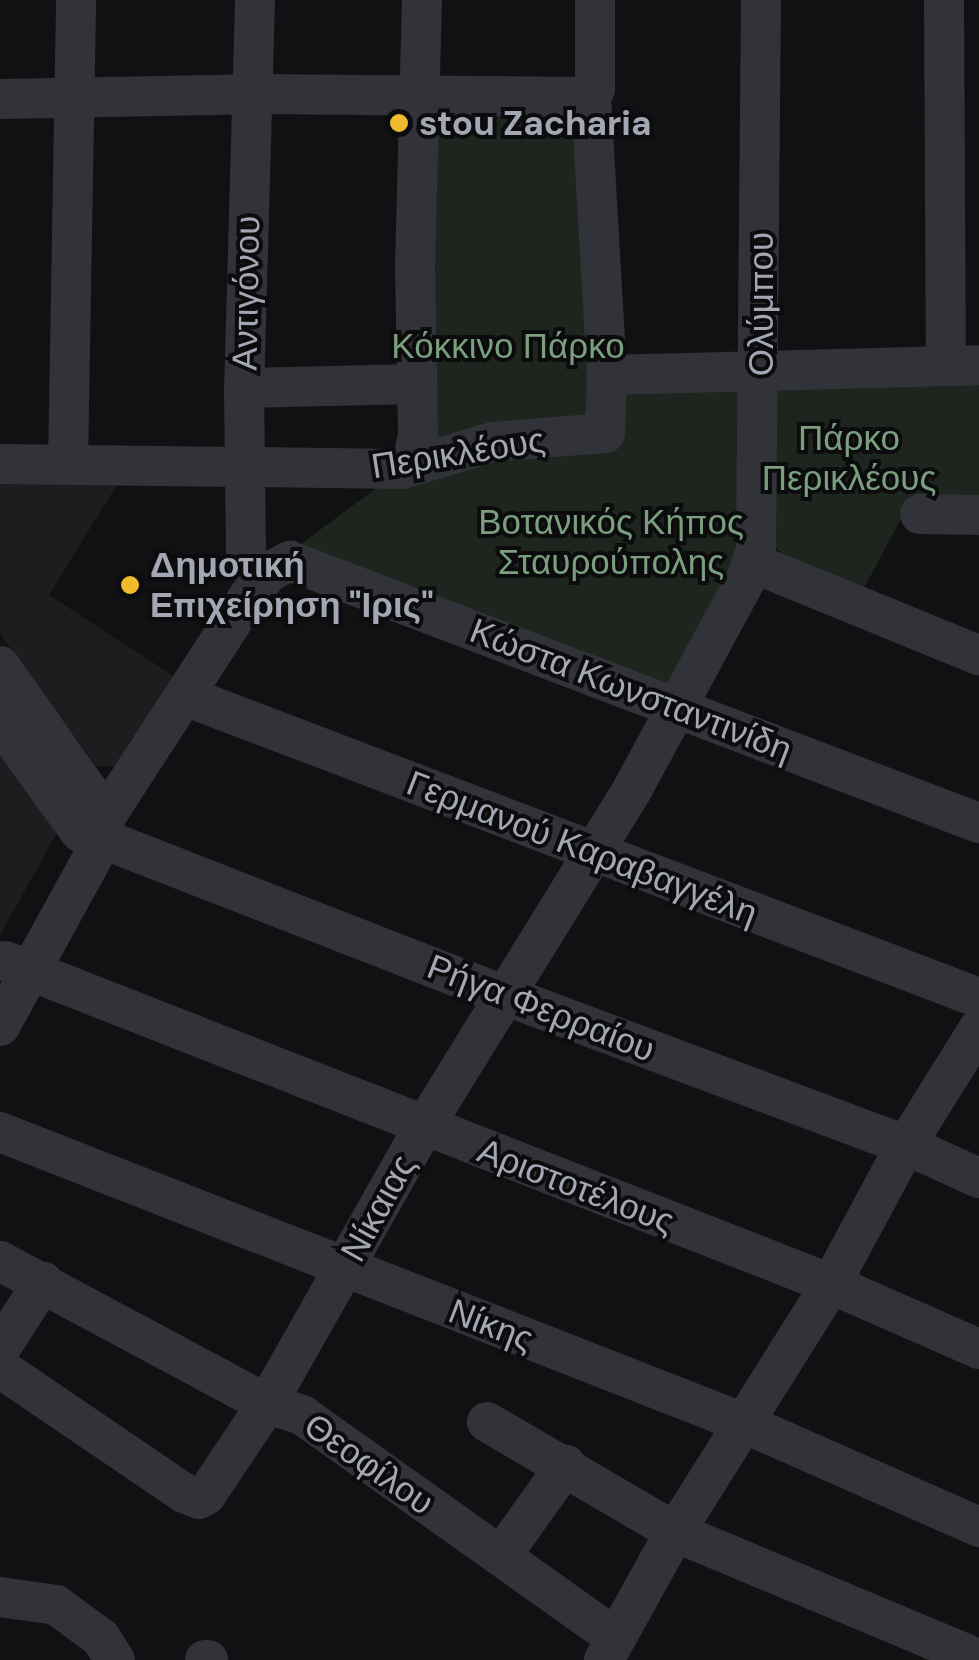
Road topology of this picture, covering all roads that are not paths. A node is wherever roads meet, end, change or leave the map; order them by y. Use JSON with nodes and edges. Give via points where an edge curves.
{"nodes":[{"id":1,"x":76,"y":0,"type":"edge"},
{"id":2,"x":255,"y":0,"type":"edge"},
{"id":3,"x":422,"y":0,"type":"edge"},
{"id":4,"x":595,"y":0,"type":"edge"},
{"id":5,"x":762,"y":0,"type":"edge"},
{"id":6,"x":944,"y":0,"type":"edge"},
{"id":7,"x":253,"y":94,"type":"junction"},
{"id":8,"x":420,"y":95,"type":"junction"},
{"id":9,"x":591,"y":97,"type":"junction"},
{"id":10,"x":0,"y":98,"type":"edge"},
{"id":11,"x":73,"y":98,"type":"junction"},
{"id":12,"x":962,"y":366,"type":"edge"},
{"id":13,"x":760,"y":372,"type":"junction"},
{"id":14,"x":607,"y":375,"type":"junction"},
{"id":15,"x":416,"y":384,"type":"junction"},
{"id":16,"x":244,"y":388,"type":"junction"},
{"id":17,"x":0,"y":464,"type":"edge"},
{"id":18,"x":68,"y":464,"type":"junction"},
{"id":19,"x":402,"y":469,"type":"junction"},
{"id":20,"x":246,"y":471,"type":"junction"},
{"id":21,"x":920,"y":514,"type":"dead end"},
{"id":22,"x":979,"y":514,"type":"edge"},
{"id":23,"x":753,"y":564,"type":"junction"},
{"id":24,"x":270,"y":573,"type":"junction"},
{"id":25,"x":979,"y":655,"type":"edge"},
{"id":26,"x":0,"y":666,"type":"edge"},
{"id":27,"x":185,"y":696,"type":"junction"},
{"id":28,"x":677,"y":709,"type":"junction"},
{"id":29,"x":0,"y":721,"type":"edge"},
{"id":30,"x":979,"y":823,"type":"edge"},
{"id":31,"x":96,"y":829,"type":"junction"},
{"id":32,"x":594,"y":853,"type":"junction"},
{"id":33,"x":12,"y":968,"type":"edge"},
{"id":34,"x":504,"y":995,"type":"junction"},
{"id":35,"x":979,"y":998,"type":"edge"},
{"id":36,"x":0,"y":1026,"type":"edge"},
{"id":37,"x":979,"y":1028,"type":"edge"},
{"id":38,"x":424,"y":1127,"type":"junction"},
{"id":39,"x":0,"y":1132,"type":"edge"},
{"id":40,"x":906,"y":1144,"type":"junction"},
{"id":41,"x":979,"y":1178,"type":"edge"},
{"id":42,"x":0,"y":1260,"type":"edge"},
{"id":43,"x":344,"y":1268,"type":"junction"},
{"id":44,"x":43,"y":1282,"type":"junction"},
{"id":45,"x":831,"y":1284,"type":"junction"},
{"id":46,"x":0,"y":1349,"type":"edge"},
{"id":47,"x":979,"y":1349,"type":"edge"},
{"id":48,"x":0,"y":1368,"type":"edge"},
{"id":49,"x":267,"y":1404,"type":"junction"},
{"id":50,"x":487,"y":1422,"type":"dead end"},
{"id":51,"x":741,"y":1422,"type":"junction"},
{"id":52,"x":566,"y":1465,"type":"junction"},
{"id":53,"x":979,"y":1526,"type":"edge"},
{"id":54,"x":675,"y":1532,"type":"junction"},
{"id":55,"x":501,"y":1556,"type":"junction"},
{"id":56,"x":9,"y":1589,"type":"edge"},
{"id":57,"x":610,"y":1649,"type":"edge"},
{"id":58,"x":931,"y":1650,"type":"edge"},
{"id":59,"x":100,"y":1652,"type":"edge"},
{"id":60,"x":979,"y":1659,"type":"edge"}],
"edges":[{"from":1,"to":11,"type":"street"},
{"from":2,"to":7,"type":"street","name":"Αντιγόνου"},
{"from":3,"to":8,"type":"street"},
{"from":4,"to":9,"type":"street"},
{"from":5,"to":13,"type":"street","name":"Ολύμπου"},
{"from":6,"to":12,"type":"street"},
{"from":7,"to":8,"type":"street"},
{"from":7,"to":11,"type":"street"},
{"from":7,"to":16,"type":"street","name":"Αντιγόνου"},
{"from":8,"to":9,"type":"street"},
{"from":8,"to":15,"type":"street"},
{"from":9,"to":14,"type":"street"},
{"from":10,"to":11,"type":"street"},
{"from":11,"to":18,"type":"street"},
{"from":12,"to":13,"type":"street"},
{"from":13,"to":14,"type":"street"},
{"from":13,"to":23,"type":"street","name":"Ολύμπου"},
{"from":14,"to":19,"type":"street","name":"Περικλέους","via":[[605,433],[494,442]]},
{"from":15,"to":16,"type":"street"},
{"from":15,"to":19,"type":"street","via":[[418,434],[413,458]]},
{"from":16,"to":20,"type":"street","name":"Αντιγόνου"},
{"from":17,"to":18,"type":"street","name":"Περικλέους"},
{"from":18,"to":20,"type":"street","name":"Περικλέους"},
{"from":19,"to":20,"type":"street","name":"Περικλέους"},
{"from":20,"to":24,"type":"street","name":"Αντιγόνου","via":[[246,556]]},
{"from":21,"to":22,"type":"street"},
{"from":23,"to":25,"type":"street"},
{"from":23,"to":28,"type":"street","name":"Ολύμπου"},
{"from":24,"to":27,"type":"street"},
{"from":24,"to":28,"type":"street","name":"Κώστα Κωνσταντινίδη","via":[[305,563]]},
{"from":26,"to":31,"type":"street"},
{"from":27,"to":31,"type":"street"},
{"from":27,"to":32,"type":"street","name":"Γερμανού Καραβαγγέλη"},
{"from":28,"to":30,"type":"street","name":"Κώστα Κωνσταντινίδη"},
{"from":28,"to":32,"type":"street","name":"Νίκαιας"},
{"from":29,"to":31,"type":"street"},
{"from":31,"to":33,"type":"street"},
{"from":31,"to":34,"type":"street","name":"Ρήγα Φερραίου"},
{"from":32,"to":34,"type":"street","name":"Νίκαιας"},
{"from":32,"to":35,"type":"street","name":"Γερμανού Καραβαγγέλη"},
{"from":33,"to":36,"type":"street"},
{"from":33,"to":38,"type":"street","name":"Αριστοτέλους"},
{"from":34,"to":38,"type":"street","name":"Νίκαιας"},
{"from":34,"to":40,"type":"street","name":"Ρήγα Φερραίου"},
{"from":37,"to":40,"type":"street"},
{"from":38,"to":43,"type":"street","name":"Νίκαιας"},
{"from":38,"to":45,"type":"street","name":"Αριστοτέλους"},
{"from":39,"to":43,"type":"street","name":"Νίκης"},
{"from":40,"to":41,"type":"street","name":"Ρήγα Φερραίου"},
{"from":40,"to":45,"type":"street"},
{"from":42,"to":44,"type":"street","name":"Θεοφίλου"},
{"from":43,"to":49,"type":"street","name":"Νίκαιας"},
{"from":43,"to":51,"type":"street","name":"Νίκης"},
{"from":44,"to":46,"type":"street"},
{"from":44,"to":49,"type":"street","name":"Θεοφίλου"},
{"from":45,"to":47,"type":"street","name":"Αριστοτέλους"},
{"from":45,"to":51,"type":"street"},
{"from":48,"to":49,"type":"street","name":"Νίκαιας","via":[[199,1500]]},
{"from":49,"to":55,"type":"street","name":"Θεοφίλου","via":[[302,1415]]},
{"from":50,"to":52,"type":"street"},
{"from":51,"to":53,"type":"street","name":"Νίκης"},
{"from":51,"to":54,"type":"street"},
{"from":52,"to":54,"type":"street"},
{"from":52,"to":55,"type":"street"},
{"from":54,"to":57,"type":"street"},
{"from":54,"to":58,"type":"street"},
{"from":55,"to":57,"type":"street","name":"Θεοφίλου"},
{"from":56,"to":59,"type":"street","via":[[56,1605]]},
{"from":58,"to":60,"type":"street"}]}
